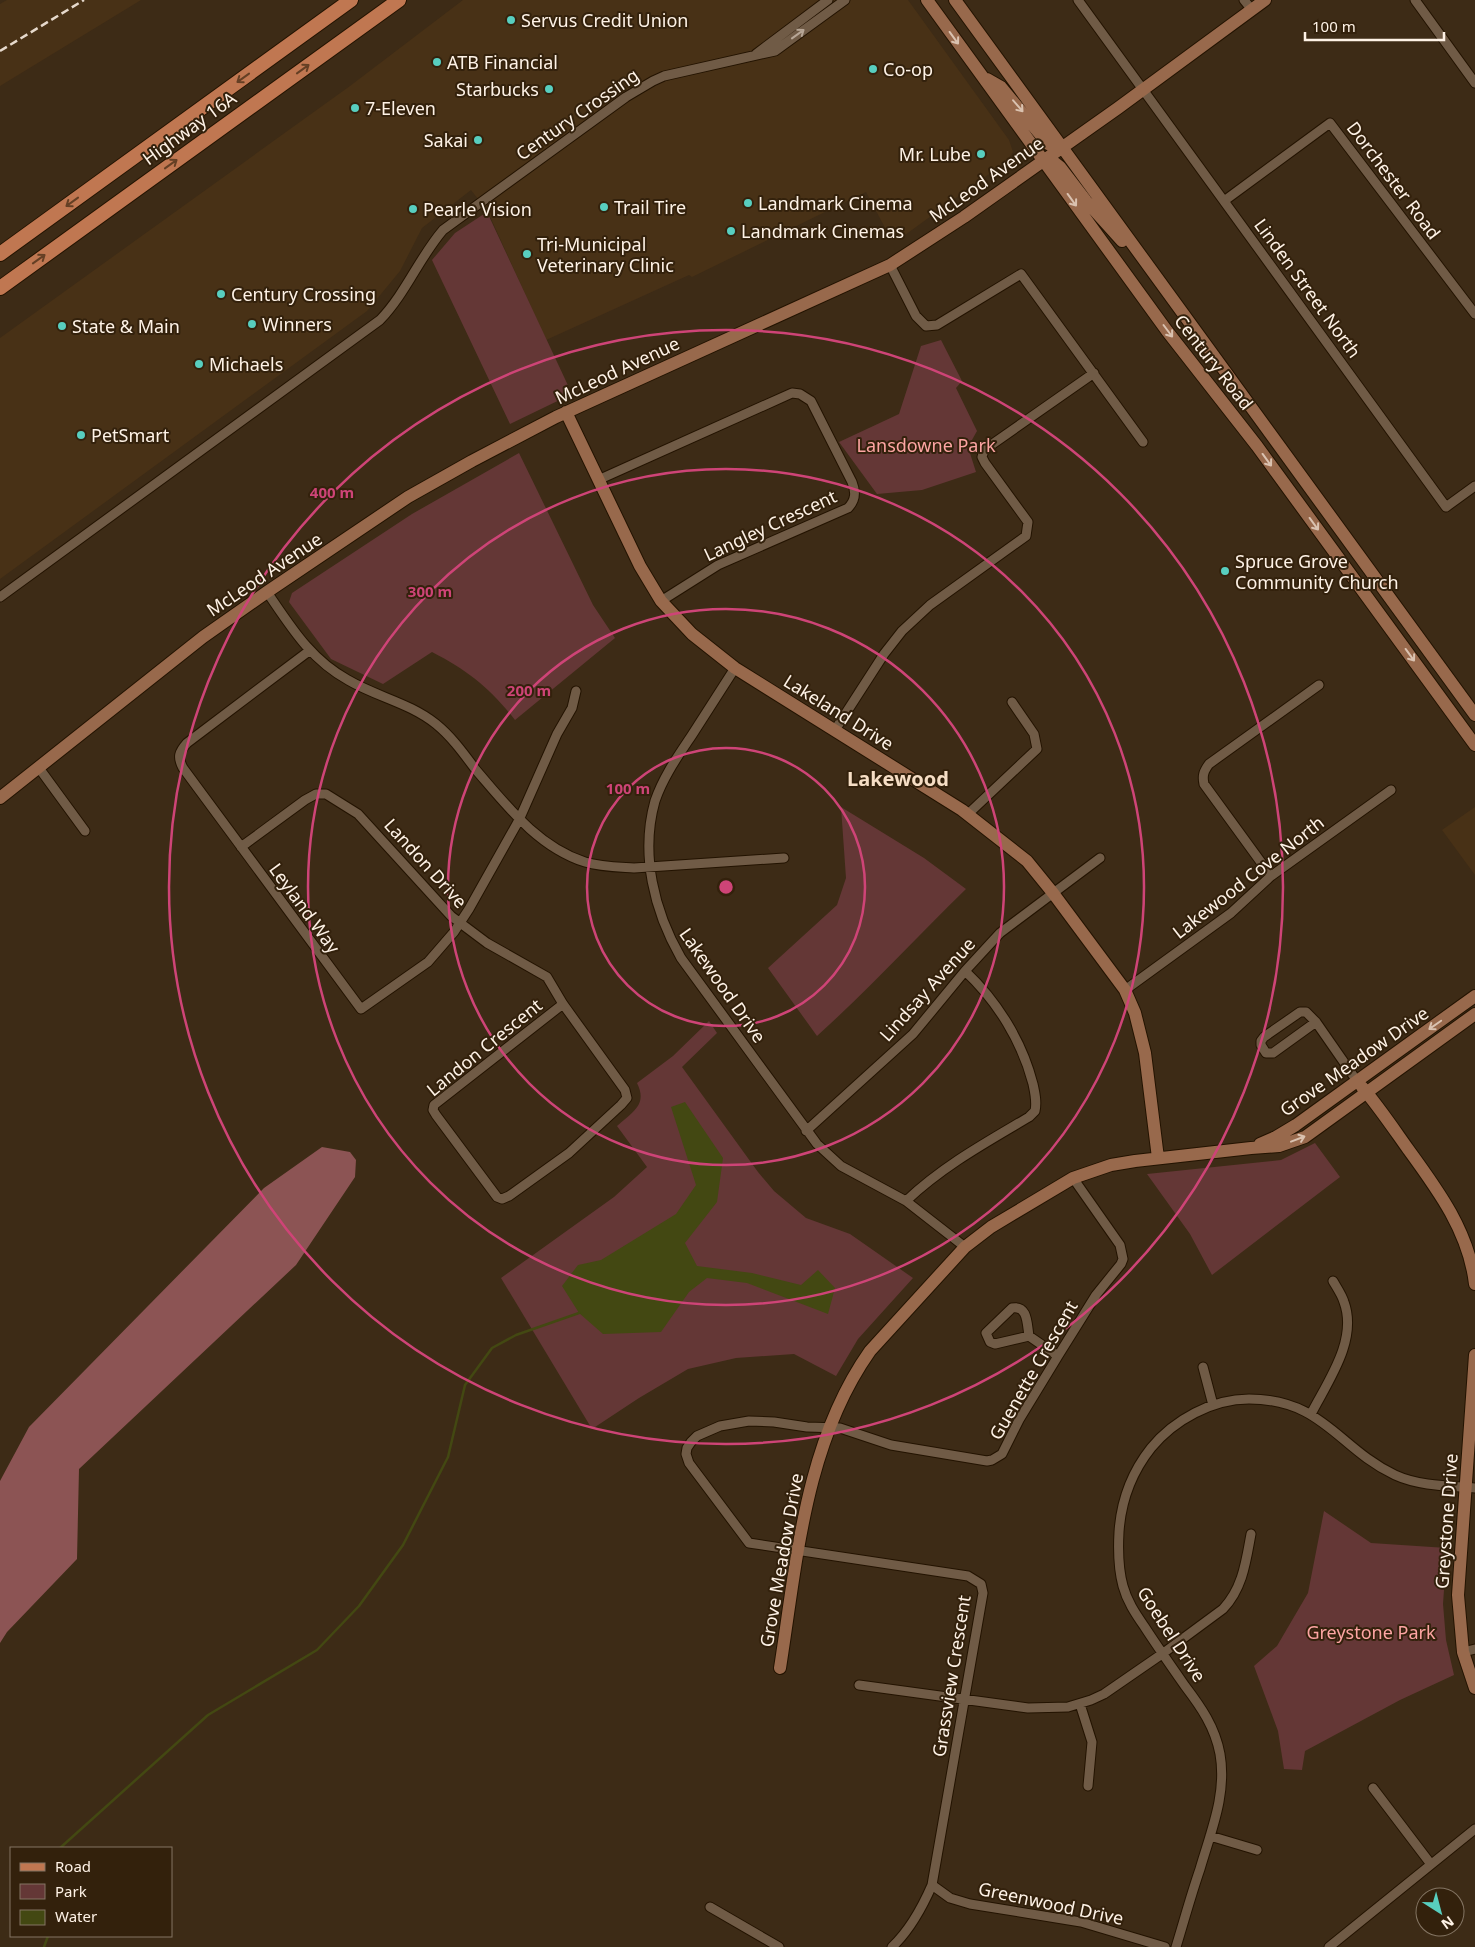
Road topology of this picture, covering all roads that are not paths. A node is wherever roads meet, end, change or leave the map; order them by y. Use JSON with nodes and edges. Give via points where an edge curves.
{"nodes":[{"id":1,"x":351,"y":0,"type":"edge"},
{"id":2,"x":399,"y":0,"type":"edge"},
{"id":3,"x":828,"y":0,"type":"edge"},
{"id":4,"x":845,"y":0,"type":"edge"},
{"id":5,"x":926,"y":0,"type":"edge"},
{"id":6,"x":955,"y":0,"type":"edge"},
{"id":7,"x":1078,"y":0,"type":"edge"},
{"id":8,"x":1265,"y":0,"type":"edge"},
{"id":9,"x":1415,"y":0,"type":"edge"},
{"id":10,"x":1248,"y":5,"type":"edge"},
{"id":11,"x":755,"y":54,"type":"junction"},
{"id":12,"x":981,"y":75,"type":"junction"},
{"id":13,"x":1475,"y":83,"type":"edge"},
{"id":14,"x":1143,"y":89,"type":"junction"},
{"id":15,"x":1062,"y":147,"type":"junction"},
{"id":16,"x":1043,"y":160,"type":"junction"},
{"id":17,"x":1224,"y":201,"type":"junction"},
{"id":18,"x":0,"y":254,"type":"edge"},
{"id":19,"x":890,"y":265,"type":"junction"},
{"id":20,"x":0,"y":288,"type":"edge"},
{"id":21,"x":1166,"y":290,"type":"junction"},
{"id":22,"x":1475,"y":314,"type":"edge"},
{"id":23,"x":1094,"y":373,"type":"junction"},
{"id":24,"x":566,"y":412,"type":"junction"},
{"id":25,"x":1143,"y":442,"type":"dead end"},
{"id":26,"x":598,"y":480,"type":"junction"},
{"id":27,"x":1475,"y":486,"type":"edge"},
{"id":28,"x":267,"y":592,"type":"junction"},
{"id":29,"x":0,"y":597,"type":"edge"},
{"id":30,"x":661,"y":601,"type":"junction"},
{"id":31,"x":308,"y":651,"type":"junction"},
{"id":32,"x":735,"y":668,"type":"junction"},
{"id":33,"x":1319,"y":685,"type":"dead end"},
{"id":34,"x":576,"y":691,"type":"dead end"},
{"id":35,"x":1012,"y":702,"type":"dead end"},
{"id":36,"x":1475,"y":715,"type":"edge"},
{"id":37,"x":835,"y":730,"type":"junction"},
{"id":38,"x":1475,"y":745,"type":"edge"},
{"id":39,"x":39,"y":768,"type":"junction"},
{"id":40,"x":1391,"y":790,"type":"dead end"},
{"id":41,"x":0,"y":798,"type":"edge"},
{"id":42,"x":968,"y":814,"type":"junction"},
{"id":43,"x":519,"y":820,"type":"junction"},
{"id":44,"x":84,"y":831,"type":"dead end"},
{"id":45,"x":241,"y":848,"type":"junction"},
{"id":46,"x":784,"y":858,"type":"dead end"},
{"id":47,"x":1100,"y":858,"type":"dead end"},
{"id":48,"x":651,"y":868,"type":"junction"},
{"id":49,"x":1271,"y":876,"type":"junction"},
{"id":50,"x":1053,"y":893,"type":"junction"},
{"id":51,"x":460,"y":923,"type":"junction"},
{"id":52,"x":965,"y":971,"type":"junction"},
{"id":53,"x":1125,"y":990,"type":"junction"},
{"id":54,"x":1475,"y":996,"type":"edge"},
{"id":55,"x":563,"y":1004,"type":"junction"},
{"id":56,"x":1475,"y":1014,"type":"edge"},
{"id":57,"x":1316,"y":1022,"type":"junction"},
{"id":58,"x":1357,"y":1081,"type":"junction"},
{"id":59,"x":1367,"y":1093,"type":"junction"},
{"id":60,"x":627,"y":1094,"type":"joint"},
{"id":61,"x":806,"y":1130,"type":"junction"},
{"id":62,"x":1251,"y":1148,"type":"junction"},
{"id":63,"x":1158,"y":1158,"type":"junction"},
{"id":64,"x":1073,"y":1178,"type":"junction"},
{"id":65,"x":906,"y":1201,"type":"junction"},
{"id":66,"x":965,"y":1246,"type":"junction"},
{"id":67,"x":1333,"y":1281,"type":"dead end"},
{"id":68,"x":1475,"y":1284,"type":"edge"},
{"id":69,"x":1029,"y":1336,"type":"junction"},
{"id":70,"x":1475,"y":1355,"type":"edge"},
{"id":71,"x":1058,"y":1356,"type":"junction"},
{"id":72,"x":1203,"y":1366,"type":"dead end"},
{"id":73,"x":1213,"y":1405,"type":"junction"},
{"id":74,"x":1310,"y":1414,"type":"junction"},
{"id":75,"x":829,"y":1427,"type":"junction"},
{"id":76,"x":1471,"y":1488,"type":"edge"},
{"id":77,"x":1251,"y":1534,"type":"dead end"},
{"id":78,"x":798,"y":1551,"type":"junction"},
{"id":79,"x":1469,"y":1650,"type":"edge"},
{"id":80,"x":1162,"y":1654,"type":"junction"},
{"id":81,"x":780,"y":1668,"type":"dead end"},
{"id":82,"x":859,"y":1685,"type":"dead end"},
{"id":83,"x":1475,"y":1688,"type":"edge"},
{"id":84,"x":964,"y":1698,"type":"junction"},
{"id":85,"x":1080,"y":1704,"type":"junction"},
{"id":86,"x":1088,"y":1786,"type":"dead end"},
{"id":87,"x":1373,"y":1788,"type":"dead end"},
{"id":88,"x":1475,"y":1829,"type":"edge"},
{"id":89,"x":1210,"y":1836,"type":"junction"},
{"id":90,"x":1256,"y":1850,"type":"dead end"},
{"id":91,"x":1430,"y":1863,"type":"junction"},
{"id":92,"x":932,"y":1885,"type":"junction"},
{"id":93,"x":710,"y":1907,"type":"dead end"},
{"id":94,"x":779,"y":1947,"type":"edge"},
{"id":95,"x":892,"y":1947,"type":"edge"},
{"id":96,"x":1165,"y":1947,"type":"edge"},
{"id":97,"x":1176,"y":1947,"type":"edge"},
{"id":98,"x":1329,"y":1947,"type":"edge"}],
"edges":[{"from":1,"to":18,"type":"main road","name":"Highway 16A","one_way":true},
{"from":20,"to":2,"type":"main road","name":"Highway 16A","one_way":true},
{"from":3,"to":11,"type":"street","name":"Century Crossing"},
{"from":11,"to":4,"type":"street","name":"Century Crossing","one_way":true,"via":[[775,51]]},
{"from":5,"to":12,"type":"street","name":"Century Road","one_way":true},
{"from":6,"to":15,"type":"street","name":"Century Road"},
{"from":7,"to":14,"type":"street","name":"Linden Street North"},
{"from":8,"to":10,"type":"street","name":"McLeod Avenue"},
{"from":9,"to":13,"type":"street"},
{"from":10,"to":14,"type":"street","name":"McLeod Avenue"},
{"from":11,"to":29,"type":"street","name":"Century Crossing","via":[[652,81],[560,144],[443,230],[380,320]]},
{"from":12,"to":15,"type":"street","one_way":true,"via":[[1001,87],[1048,144]]},
{"from":12,"to":16,"type":"street","name":"Century Road"},
{"from":14,"to":15,"type":"street","name":"McLeod Avenue"},
{"from":14,"to":17,"type":"street","name":"Linden Street North"},
{"from":15,"to":16,"type":"street","name":"McLeod Avenue"},
{"from":15,"to":21,"type":"street","name":"Century Road"},
{"from":16,"to":19,"type":"street","name":"McLeod Avenue"},
{"from":16,"to":21,"type":"street","via":[[1060,167],[1086,201]]},
{"from":16,"to":38,"type":"street","name":"Century Road","one_way":true},
{"from":17,"to":22,"type":"street","name":"Dorchester Road","via":[[1330,123]]},
{"from":17,"to":27,"type":"street","name":"Linden Street North","via":[[1446,507]]},
{"from":19,"to":23,"type":"street","via":[[916,316],[926,326],[937,325],[1021,274]]},
{"from":19,"to":24,"type":"street","name":"McLeod Avenue"},
{"from":21,"to":36,"type":"street","name":"Century Road"},
{"from":23,"to":25,"type":"street"},
{"from":23,"to":37,"type":"street","via":[[984,450],[982,457],[985,462],[1028,522],[1026,536],[930,605],[902,631]]},
{"from":24,"to":26,"type":"street","name":"Lakeland Drive"},
{"from":24,"to":28,"type":"street","name":"McLeod Avenue","via":[[408,497]]},
{"from":26,"to":30,"type":"street","name":"Lakeland Drive"},
{"from":26,"to":30,"type":"street","name":"Langley Crescent","via":[[792,394],[800,394],[811,401],[852,482],[855,496],[852,504],[718,565]]},
{"from":28,"to":31,"type":"street"},
{"from":28,"to":39,"type":"street","name":"McLeod Avenue","via":[[171,662]]},
{"from":30,"to":32,"type":"street","name":"Lakeland Drive","via":[[692,634]]},
{"from":31,"to":43,"type":"street","via":[[349,681],[422,713],[451,738]]},
{"from":31,"to":45,"type":"street","name":"Leyland Way","via":[[187,743],[178,756],[183,768]]},
{"from":32,"to":37,"type":"street","name":"Lakeland Drive"},
{"from":32,"to":48,"type":"street","name":"Lakewood Drive","via":[[670,768],[656,800],[650,822]]},
{"from":33,"to":49,"type":"street","via":[[1209,764],[1202,777]]},
{"from":34,"to":43,"type":"street","name":"Leyland Way","via":[[572,708]]},
{"from":35,"to":42,"type":"street","via":[[1034,734],[1037,748]]},
{"from":37,"to":42,"type":"street","name":"Lakeland Drive"},
{"from":39,"to":41,"type":"street","name":"McLeod Avenue"},
{"from":39,"to":44,"type":"street"},
{"from":40,"to":49,"type":"street","name":"Lakewood Cove North"},
{"from":42,"to":50,"type":"street","name":"Lakeland Drive","via":[[1027,862]]},
{"from":43,"to":48,"type":"street","via":[[558,849],[587,862],[611,867]]},
{"from":43,"to":51,"type":"street","name":"Leyland Way"},
{"from":45,"to":51,"type":"street","name":"Landon Drive","via":[[305,800],[316,794],[326,794],[358,814],[373,828],[426,890]]},
{"from":45,"to":51,"type":"street","name":"Leyland Way","via":[[360,1010],[428,962]]},
{"from":46,"to":48,"type":"street"},
{"from":47,"to":50,"type":"street","name":"Lindsay Avenue"},
{"from":48,"to":61,"type":"street","name":"Lakewood Drive","via":[[658,911],[681,958]]},
{"from":49,"to":53,"type":"street","name":"Lakewood Cove North","via":[[1231,913]]},
{"from":50,"to":52,"type":"street","name":"Lindsay Avenue","via":[[1000,933]]},
{"from":50,"to":53,"type":"street","name":"Lakeland Drive"},
{"from":51,"to":55,"type":"street","name":"Landon Drive","via":[[487,943],[547,977]]},
{"from":52,"to":61,"type":"street","name":"Lindsay Avenue","via":[[913,1034]]},
{"from":52,"to":65,"type":"street","via":[[982,987],[1020,1045],[1036,1096],[1035,1111],[957,1160]]},
{"from":53,"to":63,"type":"street","name":"Lakeland Drive","via":[[1143,1039]]},
{"from":54,"to":58,"type":"street","name":"Grove Meadow Drive","one_way":true},
{"from":55,"to":60,"type":"street","name":"Landon Drive"},
{"from":55,"to":60,"type":"street","name":"Landon Crescent","via":[[434,1105],[436,1115],[497,1197],[502,1199],[569,1153],[622,1105]]},
{"from":56,"to":59,"type":"street","name":"Grove Meadow Drive"},
{"from":57,"to":57,"type":"street","via":[[1273,1053],[1266,1053],[1261,1045],[1264,1038],[1300,1012],[1309,1013]]},
{"from":57,"to":58,"type":"street"},
{"from":58,"to":59,"type":"street"},
{"from":58,"to":62,"type":"street","name":"Grove Meadow Drive","via":[[1296,1125]]},
{"from":62,"to":59,"type":"street","name":"Grove Meadow Drive","one_way":true,"via":[[1279,1146],[1305,1137]]},
{"from":59,"to":68,"type":"street","via":[[1449,1209],[1464,1241]]},
{"from":61,"to":65,"type":"street","name":"Lakewood Drive","via":[[841,1166]]},
{"from":62,"to":63,"type":"street","name":"Grove Meadow Drive"},
{"from":63,"to":64,"type":"street","name":"Grove Meadow Drive","via":[[1111,1165]]},
{"from":64,"to":66,"type":"street","name":"Grove Meadow Drive"},
{"from":64,"to":71,"type":"street","name":"Guenette Crescent","via":[[1120,1245],[1123,1259],[1096,1294]]},
{"from":65,"to":66,"type":"street","name":"Lakewood Drive"},
{"from":66,"to":75,"type":"street","name":"Grove Meadow Drive","via":[[870,1351],[848,1386]]},
{"from":67,"to":74,"type":"street","via":[[1348,1315],[1345,1343]]},
{"from":69,"to":69,"type":"street","via":[[1025,1314],[1018,1307],[1012,1308],[986,1333],[990,1342],[995,1344]]},
{"from":69,"to":71,"type":"street"},
{"from":70,"to":76,"type":"street","name":"Greystone Drive"},
{"from":71,"to":75,"type":"street","name":"Guenette Crescent","via":[[1019,1420],[1006,1450],[992,1460],[899,1446],[847,1429]]},
{"from":72,"to":73,"type":"street"},
{"from":73,"to":74,"type":"street","name":"Goebel Drive","via":[[1232,1400],[1268,1400]]},
{"from":73,"to":80,"type":"street","name":"Goebel Drive","via":[[1183,1420],[1154,1444],[1136,1470],[1124,1503],[1118,1547],[1123,1588]]},
{"from":74,"to":76,"type":"street","name":"Goebel Drive","via":[[1395,1475],[1420,1483]]},
{"from":75,"to":78,"type":"street","name":"Grove Meadow Drive","via":[[808,1497]]},
{"from":75,"to":78,"type":"street","name":"Guenette Crescent","via":[[749,1421],[720,1426],[697,1436],[686,1454],[749,1543]]},
{"from":76,"to":79,"type":"street","name":"Greystone Drive","via":[[1458,1595]]},
{"from":77,"to":80,"type":"street","via":[[1242,1578],[1232,1600]]},
{"from":78,"to":81,"type":"street","name":"Grove Meadow Drive"},
{"from":78,"to":84,"type":"street","name":"Grassview Crescent","via":[[968,1576],[981,1584]]},
{"from":79,"to":83,"type":"street","name":"Greystone Drive"},
{"from":80,"to":85,"type":"street","via":[[1104,1694]]},
{"from":80,"to":89,"type":"street","name":"Goebel Drive","via":[[1200,1706],[1217,1741],[1221,1787]]},
{"from":82,"to":84,"type":"street"},
{"from":84,"to":85,"type":"street","via":[[1028,1708],[1053,1709]]},
{"from":84,"to":92,"type":"street","name":"Grassview Crescent"},
{"from":85,"to":86,"type":"street","via":[[1092,1742]]},
{"from":87,"to":91,"type":"street"},
{"from":88,"to":91,"type":"street"},
{"from":89,"to":90,"type":"street"},
{"from":89,"to":97,"type":"street","name":"Goebel Drive"},
{"from":91,"to":98,"type":"street"},
{"from":92,"to":95,"type":"street","name":"Grassview Crescent","via":[[919,1912]]},
{"from":92,"to":96,"type":"street","name":"Greenwood Drive","via":[[950,1898],[970,1904],[1081,1922]]},
{"from":93,"to":94,"type":"street"}]}
